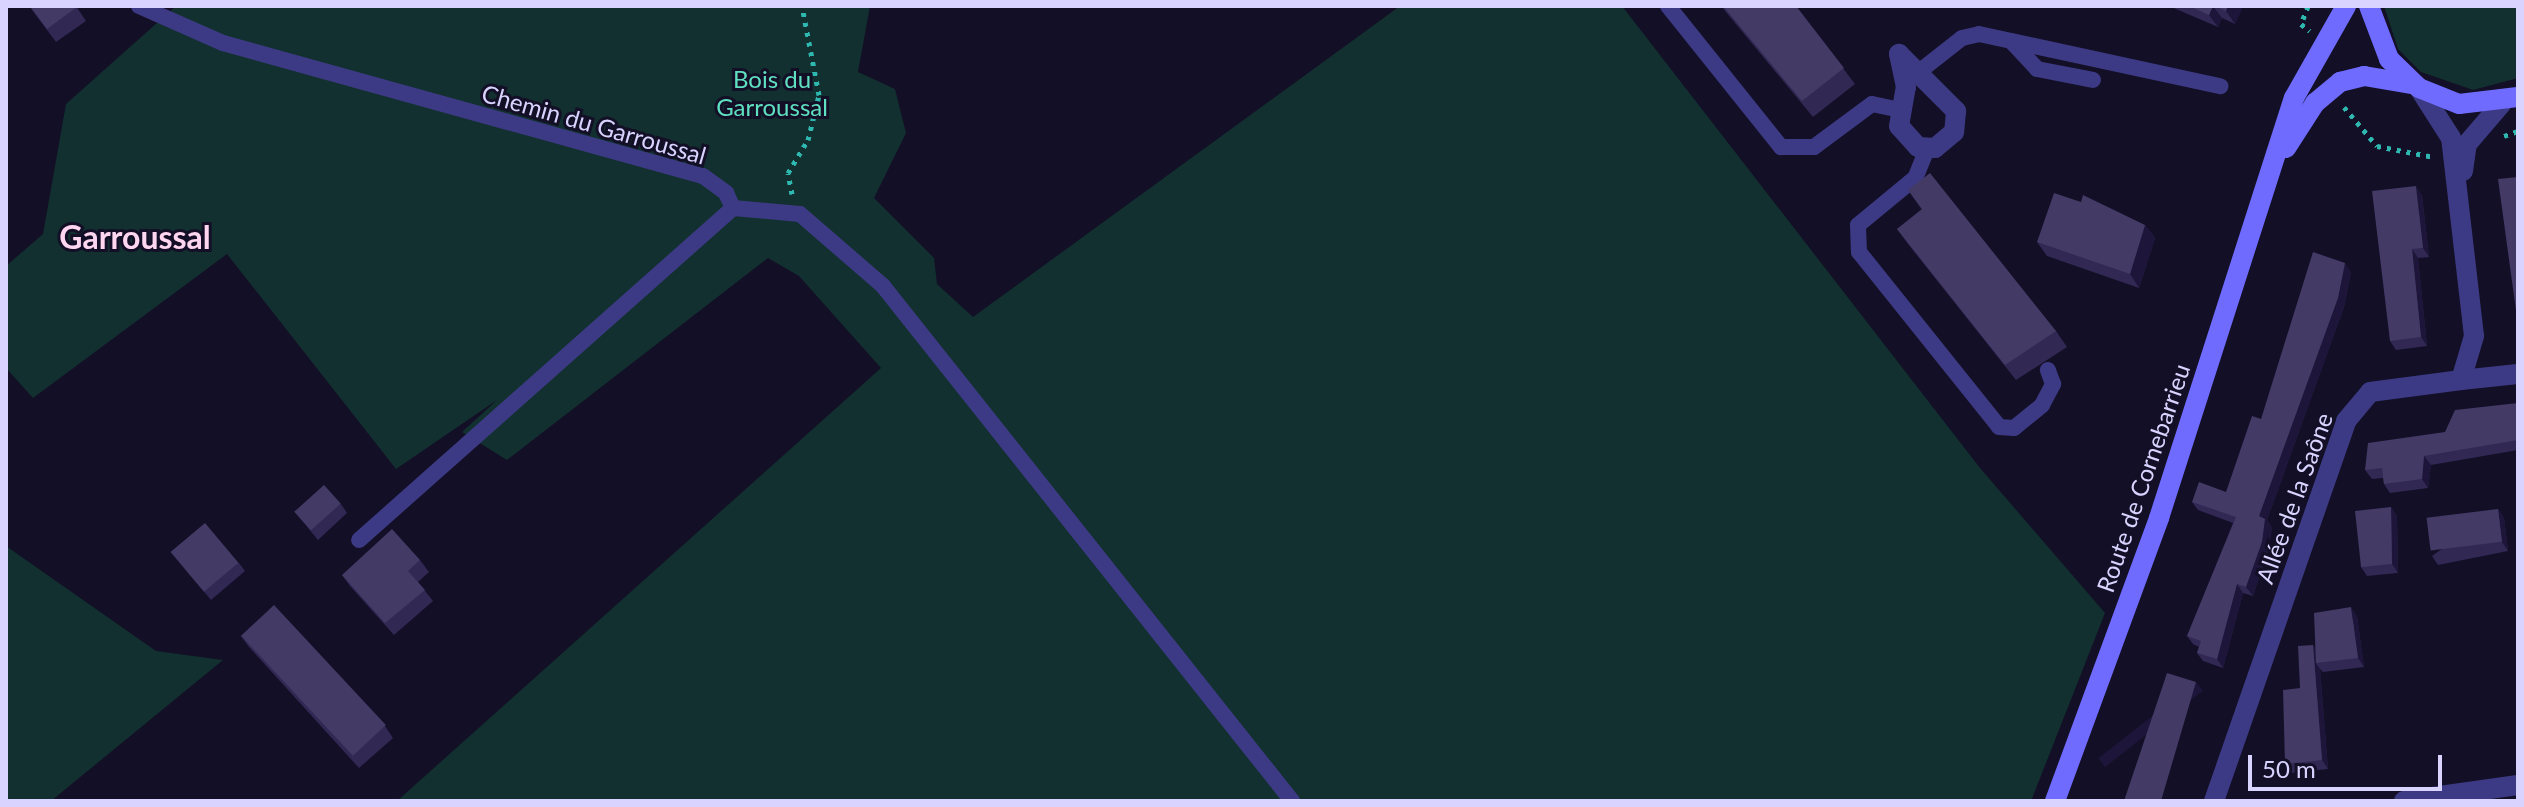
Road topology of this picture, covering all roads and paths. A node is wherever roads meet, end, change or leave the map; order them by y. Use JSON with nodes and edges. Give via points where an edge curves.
{"nodes":[{"id":1,"x":139,"y":6,"type":"edge"},
{"id":2,"x":802,"y":6,"type":"edge"},
{"id":3,"x":1668,"y":6,"type":"edge"},
{"id":4,"x":2308,"y":6,"type":"edge"},
{"id":5,"x":2346,"y":6,"type":"edge"},
{"id":6,"x":2369,"y":6,"type":"edge"},
{"id":7,"x":2313,"y":33,"type":"dead end"},
{"id":8,"x":2012,"y":42,"type":"junction"},
{"id":9,"x":1920,"y":71,"type":"junction"},
{"id":10,"x":2093,"y":80,"type":"dead end"},
{"id":11,"x":2220,"y":86,"type":"dead end"},
{"id":12,"x":2416,"y":86,"type":"junction"},
{"id":13,"x":2341,"y":96,"type":"dead end"},
{"id":14,"x":2510,"y":100,"type":"edge"},
{"id":15,"x":1900,"y":110,"type":"junction"},
{"id":16,"x":1927,"y":149,"type":"junction"},
{"id":17,"x":2445,"y":154,"type":"dead end"},
{"id":18,"x":2273,"y":169,"type":"junction"},
{"id":19,"x":2461,"y":195,"type":"junction"},
{"id":20,"x":733,"y":208,"type":"junction"},
{"id":21,"x":800,"y":214,"type":"junction"},
{"id":22,"x":2048,"y":370,"type":"dead end"},
{"id":23,"x":2518,"y":374,"type":"edge"},
{"id":24,"x":2461,"y":380,"type":"junction"},
{"id":25,"x":359,"y":540,"type":"dead end"},
{"id":26,"x":2518,"y":785,"type":"edge"},
{"id":27,"x":1292,"y":801,"type":"edge"},
{"id":28,"x":2055,"y":801,"type":"edge"},
{"id":29,"x":2214,"y":801,"type":"edge"},
{"id":30,"x":2404,"y":801,"type":"edge"}],
"edges":[{"from":1,"to":20,"type":"lane","name":"Chemin du Garroussal","via":[[294,65],[703,176],[726,193]]},
{"from":2,"to":21,"type":"path","via":[[819,95],[808,140],[788,173]]},
{"from":3,"to":15,"type":"lane","via":[[1781,147],[1814,147],[1872,104]]},
{"from":4,"to":7,"type":"path","via":[[2301,24]]},
{"from":5,"to":18,"type":"main road","name":"Route de Cornebarrieu","via":[[2294,98]]},
{"from":6,"to":12,"type":"main road","via":[[2379,44]]},
{"from":8,"to":9,"type":"lane","via":[[1966,37]]},
{"from":8,"to":10,"type":"lane","via":[[2037,69]]},
{"from":8,"to":11,"type":"lane"},
{"from":9,"to":15,"type":"street","via":[[1899,54],[1906,87]]},
{"from":9,"to":16,"type":"street","via":[[1958,119],[1949,139]]},
{"from":12,"to":14,"type":"main road","via":[[2459,104]]},
{"from":12,"to":18,"type":"main road","name":"Route de Cornebarrieu","via":[[2383,77],[2340,82],[2315,103]]},
{"from":12,"to":19,"type":"street","via":[[2443,117]]},
{"from":13,"to":17,"type":"path","via":[[2354,127],[2377,146]]},
{"from":14,"to":19,"type":"street","via":[[2467,144]]},
{"from":15,"to":16,"type":"street","via":[[1903,135]]},
{"from":16,"to":22,"type":"lane","via":[[1915,178],[1858,225],[1859,252],[1999,427],[2014,428],[2046,400],[2053,384]]},
{"from":18,"to":28,"type":"main road","name":"Route de Cornebarrieu","via":[[2159,518]]},
{"from":19,"to":24,"type":"street","via":[[2474,336]]},
{"from":20,"to":21,"type":"lane"},
{"from":20,"to":25,"type":"lane"},
{"from":21,"to":27,"type":"lane","via":[[883,286]]},
{"from":23,"to":24,"type":"street","name":"Allée de la Saône"},
{"from":24,"to":29,"type":"street","name":"Allée de la Saône","via":[[2370,392],[2346,421]]},
{"from":26,"to":30,"type":"street"}]}
